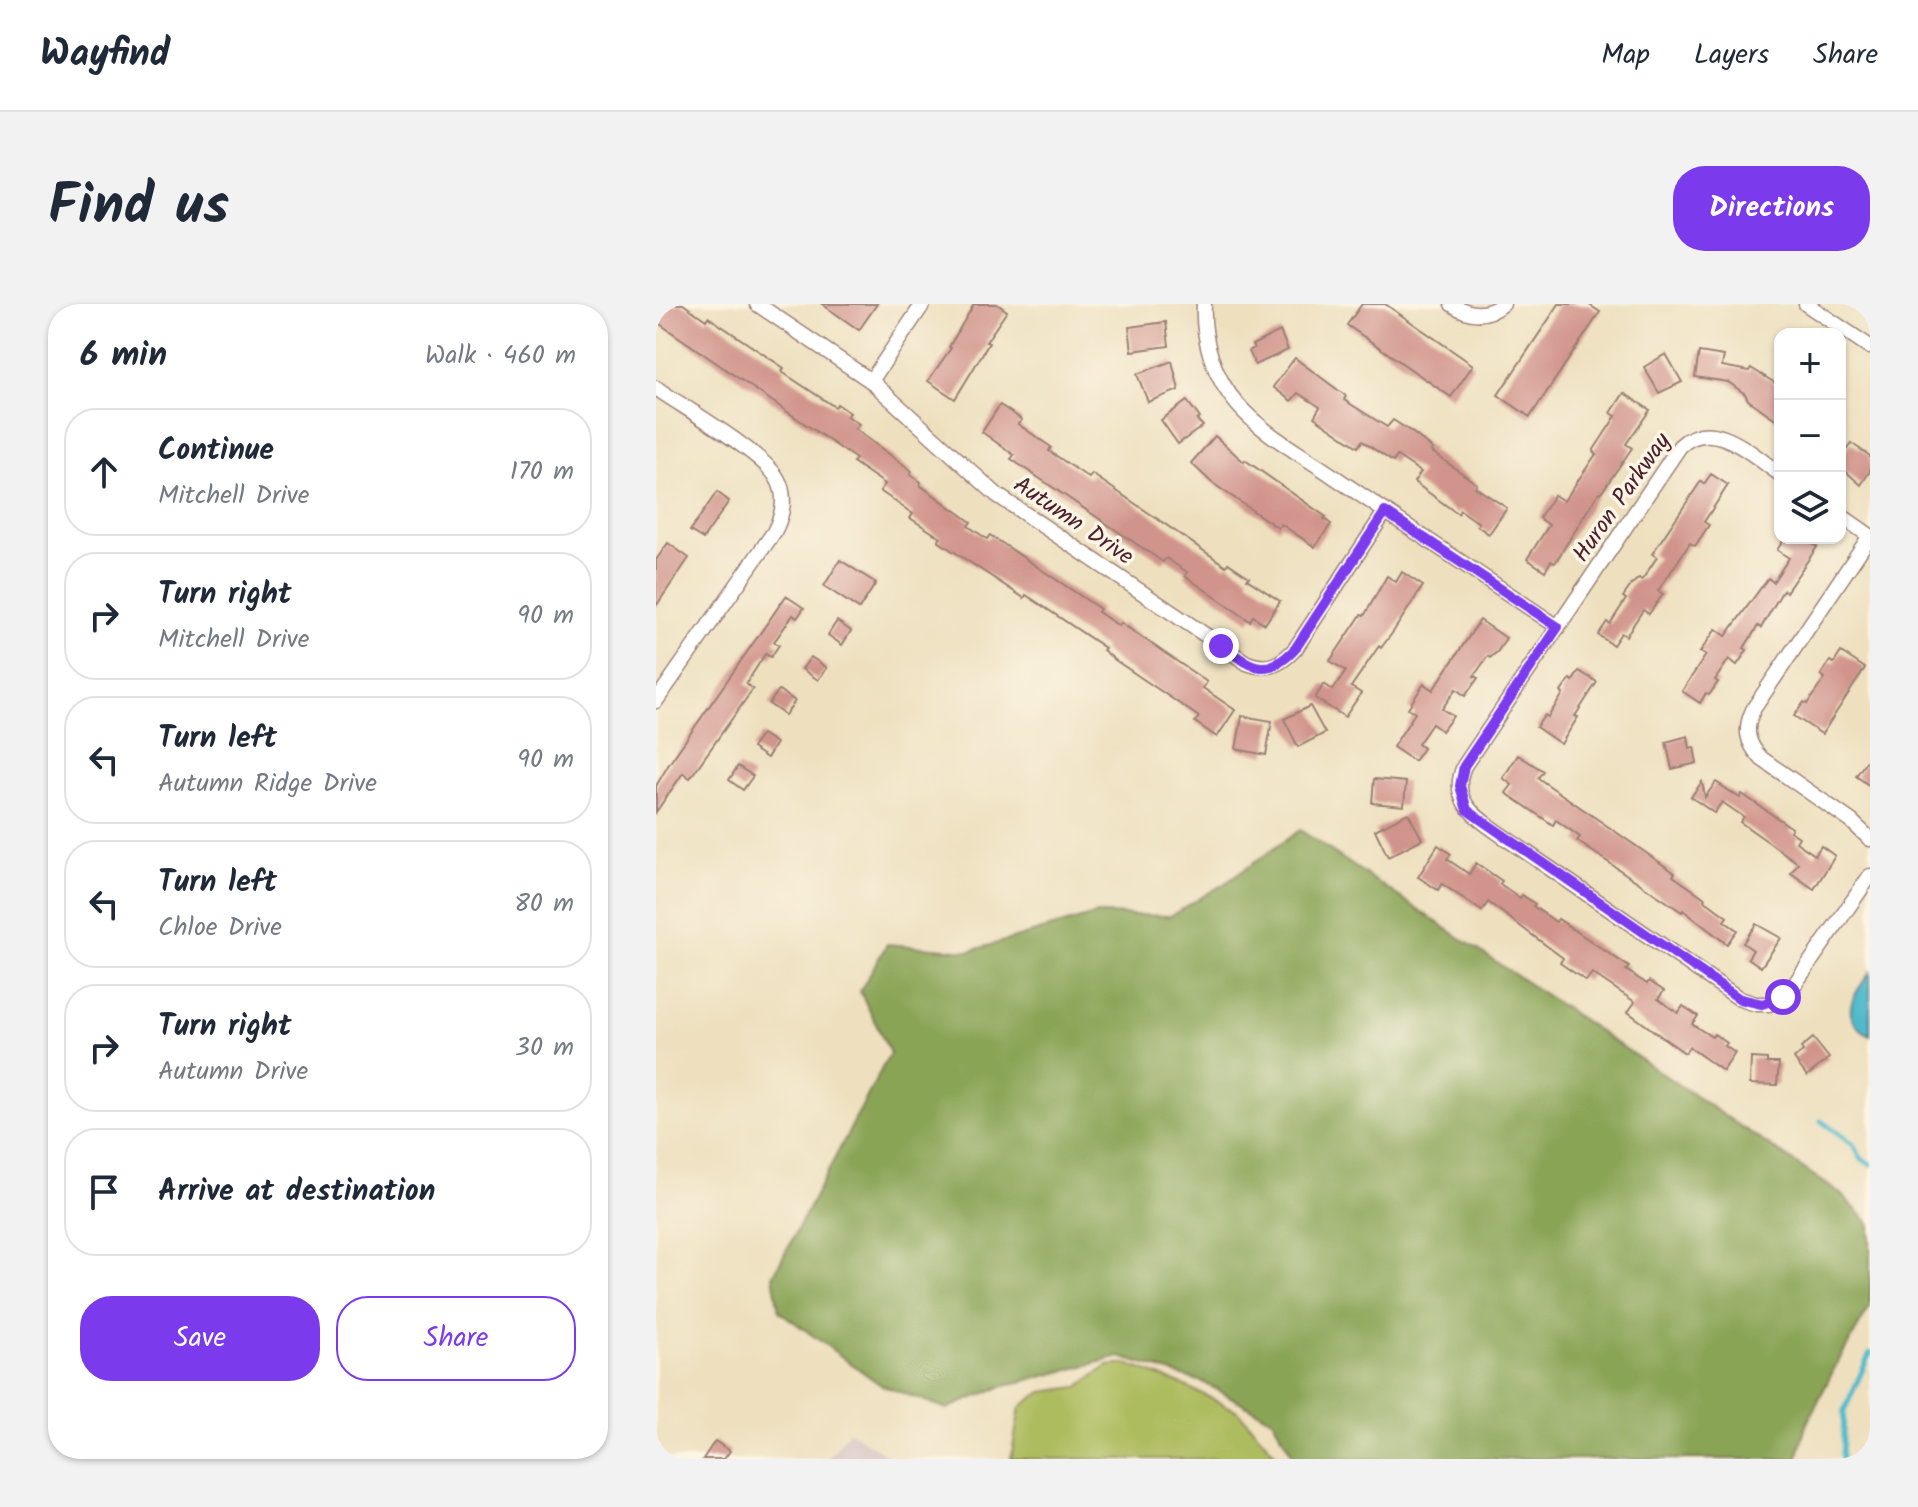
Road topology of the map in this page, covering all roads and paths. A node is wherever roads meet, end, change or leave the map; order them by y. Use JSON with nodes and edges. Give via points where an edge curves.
{"nodes":[{"id":1,"x":757,"y":304,"type":"edge"},
{"id":2,"x":923,"y":304,"type":"edge"},
{"id":3,"x":1204,"y":304,"type":"edge"},
{"id":4,"x":1452,"y":304,"type":"edge"},
{"id":5,"x":1503,"y":304,"type":"edge"},
{"id":6,"x":1806,"y":304,"type":"edge"},
{"id":7,"x":1870,"y":347,"type":"edge"},
{"id":8,"x":871,"y":381,"type":"junction"},
{"id":9,"x":656,"y":388,"type":"edge"},
{"id":10,"x":1777,"y":472,"type":"edge"},
{"id":11,"x":1385,"y":512,"type":"junction"},
{"id":12,"x":1846,"y":519,"type":"edge"},
{"id":13,"x":1870,"y":536,"type":"edge"},
{"id":14,"x":1558,"y":627,"type":"junction"},
{"id":15,"x":656,"y":701,"type":"edge"},
{"id":16,"x":1870,"y":839,"type":"edge"},
{"id":17,"x":1870,"y":876,"type":"edge"}],
"edges":[{"from":1,"to":8,"type":"street","name":"Autumn Drive"},
{"from":2,"to":8,"type":"street"},
{"from":3,"to":11,"type":"street","via":[[1210,357],[1239,406]]},
{"from":4,"to":5,"type":"street","via":[[1480,314]]},
{"from":6,"to":7,"type":"street"},
{"from":8,"to":11,"type":"street","name":"Autumn Drive","via":[[997,495],[1247,663],[1264,668],[1285,660],[1295,649]]},
{"from":9,"to":15,"type":"street","via":[[766,464],[783,496],[774,532]]},
{"from":10,"to":14,"type":"street","name":"Huron Parkway","via":[[1725,437],[1689,438]]},
{"from":11,"to":14,"type":"street"},
{"from":12,"to":13,"type":"street"},
{"from":13,"to":16,"type":"street","via":[[1754,708],[1747,728],[1751,747],[1762,759]]},
{"from":14,"to":17,"type":"street","via":[[1464,766],[1460,786],[1471,814],[1740,999],[1756,1004],[1769,1004],[1790,991]]}]}
